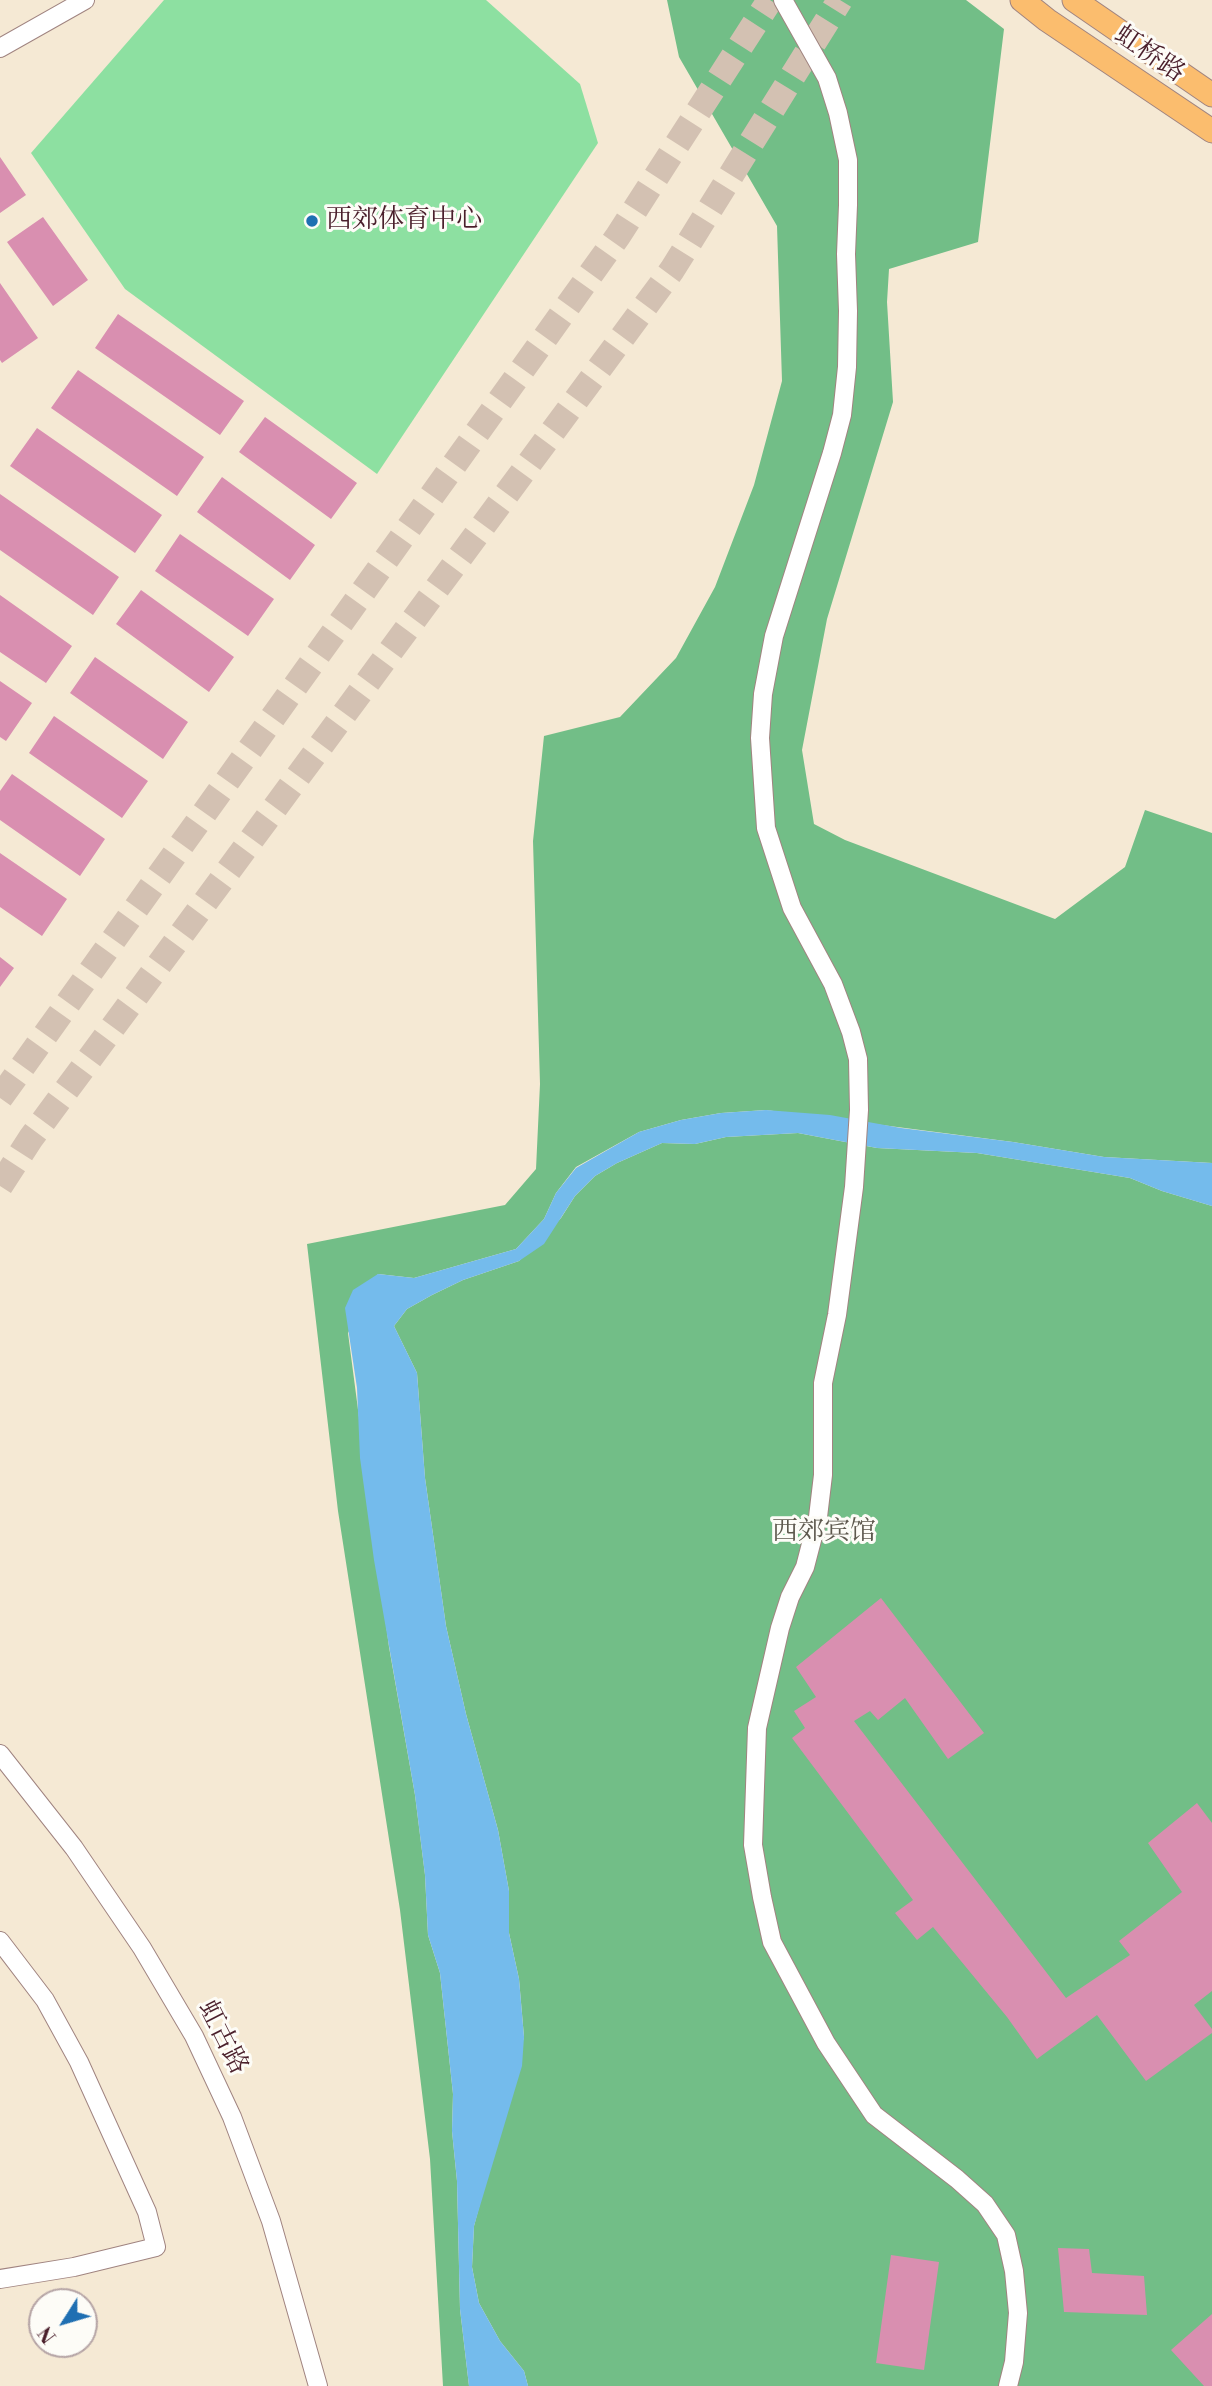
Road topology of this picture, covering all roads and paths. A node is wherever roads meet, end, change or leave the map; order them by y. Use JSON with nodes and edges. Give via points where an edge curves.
{"nodes":[{"id":1,"x":85,"y":0,"type":"edge"},
{"id":2,"x":783,"y":0,"type":"edge"},
{"id":3,"x":1021,"y":0,"type":"edge"},
{"id":4,"x":1074,"y":0,"type":"edge"},
{"id":5,"x":0,"y":48,"type":"edge"},
{"id":6,"x":1212,"y":95,"type":"edge"},
{"id":7,"x":1212,"y":131,"type":"edge"},
{"id":8,"x":0,"y":1754,"type":"edge"},
{"id":9,"x":0,"y":1941,"type":"edge"},
{"id":10,"x":0,"y":2279,"type":"edge"},
{"id":11,"x":318,"y":2386,"type":"edge"},
{"id":12,"x":1008,"y":2386,"type":"edge"}],
"edges":[{"from":1,"to":5,"type":"street"},
{"from":2,"to":12,"type":"street","via":[[827,78],[848,160],[847,367],[832,453],[774,636],[760,738],[765,828],[792,908],[833,984],[851,1032],[858,1059],[859,1110],[854,1187],[823,1383],[818,1517],[805,1567],[780,1628],[759,1715],[753,1845],[772,1942],[827,2043],[874,2115],[985,2204],[1006,2235],[1018,2313]]},
{"from":3,"to":7,"type":"main road","name":"虹桥路"},
{"from":4,"to":6,"type":"main road","name":"虹桥路"},
{"from":8,"to":11,"type":"street","name":"虹古路","via":[[81,1859],[142,1948],[194,2036],[232,2118],[271,2221]]},
{"from":9,"to":10,"type":"street","via":[[45,2000],[79,2062],[147,2212],[156,2247]]}]}
